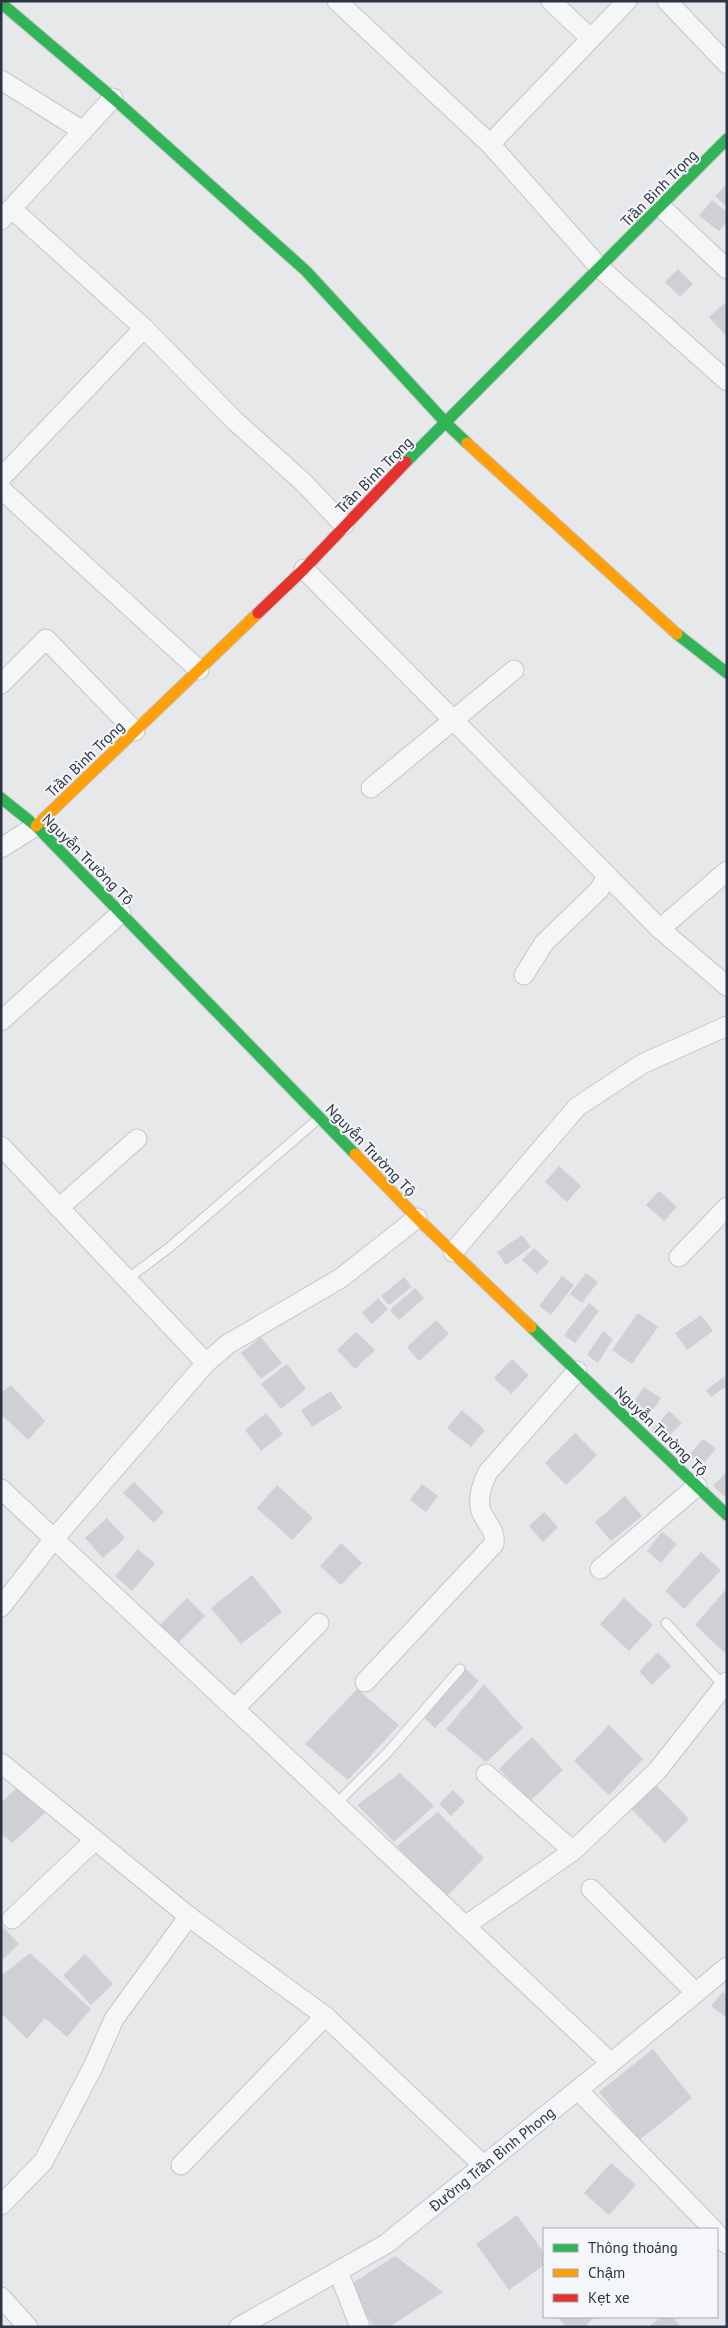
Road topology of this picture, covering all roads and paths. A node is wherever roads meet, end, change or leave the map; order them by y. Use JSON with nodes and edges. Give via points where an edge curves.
{"nodes":[{"id":1,"x":338,"y":1,"type":"edge"},
{"id":2,"x":552,"y":1,"type":"edge"},
{"id":3,"x":627,"y":1,"type":"edge"},
{"id":4,"x":667,"y":1,"type":"edge"},
{"id":5,"x":1,"y":3,"type":"edge"},
{"id":6,"x":590,"y":38,"type":"junction"},
{"id":7,"x":727,"y":64,"type":"edge"},
{"id":8,"x":1,"y":80,"type":"edge"},
{"id":9,"x":113,"y":98,"type":"junction"},
{"id":10,"x":83,"y":131,"type":"junction"},
{"id":11,"x":727,"y":140,"type":"edge"},
{"id":12,"x":490,"y":144,"type":"junction"},
{"id":13,"x":661,"y":207,"type":"junction"},
{"id":14,"x":6,"y":214,"type":"edge"},
{"id":15,"x":600,"y":268,"type":"junction"},
{"id":16,"x":727,"y":269,"type":"edge"},
{"id":17,"x":144,"y":328,"type":"junction"},
{"id":18,"x":727,"y":381,"type":"edge"},
{"id":19,"x":447,"y":424,"type":"junction"},
{"id":20,"x":1,"y":478,"type":"edge"},
{"id":21,"x":1,"y":489,"type":"edge"},
{"id":22,"x":344,"y":525,"type":"junction"},
{"id":23,"x":304,"y":568,"type":"junction"},
{"id":24,"x":199,"y":670,"type":"junction"},
{"id":25,"x":514,"y":670,"type":"dead end"},
{"id":26,"x":727,"y":673,"type":"edge"},
{"id":27,"x":2,"y":684,"type":"edge"},
{"id":28,"x":454,"y":721,"type":"junction"},
{"id":29,"x":135,"y":731,"type":"junction"},
{"id":30,"x":371,"y":788,"type":"dead end"},
{"id":31,"x":1,"y":798,"type":"edge"},
{"id":32,"x":36,"y":826,"type":"junction"},
{"id":33,"x":1,"y":848,"type":"edge"},
{"id":34,"x":727,"y":871,"type":"edge"},
{"id":35,"x":607,"y":876,"type":"junction"},
{"id":36,"x":120,"y":913,"type":"junction"},
{"id":37,"x":660,"y":929,"type":"junction"},
{"id":38,"x":524,"y":975,"type":"dead end"},
{"id":39,"x":727,"y":986,"type":"edge"},
{"id":40,"x":1,"y":1021,"type":"edge"},
{"id":41,"x":727,"y":1026,"type":"edge"},
{"id":42,"x":320,"y":1118,"type":"junction"},
{"id":43,"x":137,"y":1139,"type":"dead end"},
{"id":44,"x":1,"y":1146,"type":"edge"},
{"id":45,"x":727,"y":1207,"type":"edge"},
{"id":46,"x":59,"y":1208,"type":"junction"},
{"id":47,"x":417,"y":1218,"type":"junction"},
{"id":48,"x":453,"y":1252,"type":"junction"},
{"id":49,"x":679,"y":1257,"type":"dead end"},
{"id":50,"x":126,"y":1280,"type":"junction"},
{"id":51,"x":206,"y":1364,"type":"junction"},
{"id":52,"x":577,"y":1372,"type":"junction"},
{"id":53,"x":696,"y":1486,"type":"junction"},
{"id":54,"x":1,"y":1489,"type":"edge"},
{"id":55,"x":727,"y":1515,"type":"edge"},
{"id":56,"x":53,"y":1540,"type":"junction"},
{"id":57,"x":600,"y":1569,"type":"dead end"},
{"id":58,"x":1,"y":1607,"type":"edge"},
{"id":59,"x":319,"y":1623,"type":"dead end"},
{"id":60,"x":666,"y":1623,"type":"dead end"},
{"id":61,"x":460,"y":1669,"type":"dead end"},
{"id":62,"x":365,"y":1682,"type":"dead end"},
{"id":63,"x":725,"y":1684,"type":"edge"},
{"id":64,"x":234,"y":1709,"type":"junction"},
{"id":65,"x":1,"y":1763,"type":"edge"},
{"id":66,"x":486,"y":1774,"type":"dead end"},
{"id":67,"x":335,"y":1805,"type":"junction"},
{"id":68,"x":96,"y":1840,"type":"junction"},
{"id":69,"x":573,"y":1851,"type":"junction"},
{"id":70,"x":591,"y":1889,"type":"dead end"},
{"id":71,"x":189,"y":1916,"type":"junction"},
{"id":72,"x":12,"y":1919,"type":"dead end"},
{"id":73,"x":465,"y":1926,"type":"junction"},
{"id":74,"x":727,"y":1966,"type":"edge"},
{"id":75,"x":696,"y":1992,"type":"junction"},
{"id":76,"x":325,"y":2016,"type":"junction"},
{"id":77,"x":611,"y":2063,"type":"junction"},
{"id":78,"x":578,"y":2090,"type":"junction"},
{"id":79,"x":181,"y":2165,"type":"dead end"},
{"id":80,"x":484,"y":2166,"type":"junction"},
{"id":81,"x":1,"y":2205,"type":"edge"},
{"id":82,"x":712,"y":2228,"type":"edge"},
{"id":83,"x":718,"y":2235,"type":"edge"},
{"id":84,"x":727,"y":2244,"type":"edge"},
{"id":85,"x":338,"y":2271,"type":"junction"},
{"id":86,"x":1,"y":2296,"type":"edge"},
{"id":87,"x":28,"y":2327,"type":"edge"},
{"id":88,"x":239,"y":2327,"type":"edge"},
{"id":89,"x":360,"y":2327,"type":"edge"}],
"edges":[{"from":1,"to":12,"type":"street"},
{"from":2,"to":6,"type":"street"},
{"from":3,"to":6,"type":"street"},
{"from":4,"to":7,"type":"street"},
{"from":5,"to":9,"type":"street"},
{"from":6,"to":12,"type":"street"},
{"from":8,"to":10,"type":"street"},
{"from":9,"to":10,"type":"street"},
{"from":9,"to":19,"type":"street","via":[[306,270]]},
{"from":10,"to":14,"type":"street"},
{"from":11,"to":13,"type":"street","name":"Trần Bình Trọng"},
{"from":12,"to":15,"type":"street"},
{"from":13,"to":15,"type":"street","name":"Trần Bình Trọng"},
{"from":13,"to":16,"type":"street"},
{"from":14,"to":17,"type":"street"},
{"from":15,"to":18,"type":"street"},
{"from":15,"to":19,"type":"street","name":"Trần Bình Trọng"},
{"from":17,"to":20,"type":"street"},
{"from":17,"to":22,"type":"street"},
{"from":19,"to":22,"type":"street","name":"Trần Bình Trọng"},
{"from":19,"to":26,"type":"street","via":[[662,622]]},
{"from":21,"to":24,"type":"street"},
{"from":22,"to":23,"type":"street","name":"Trần Bình Trọng"},
{"from":23,"to":24,"type":"street","name":"Trần Bình Trọng"},
{"from":23,"to":28,"type":"street"},
{"from":24,"to":29,"type":"street","name":"Trần Bình Trọng"},
{"from":25,"to":28,"type":"street"},
{"from":27,"to":29,"type":"street","via":[[46,639]]},
{"from":28,"to":30,"type":"street"},
{"from":28,"to":35,"type":"street"},
{"from":29,"to":32,"type":"street","name":"Trần Bình Trọng"},
{"from":31,"to":32,"type":"street","name":"Nguyễn Trường Tộ"},
{"from":32,"to":33,"type":"street"},
{"from":32,"to":36,"type":"street","name":"Nguyễn Trường Tộ"},
{"from":34,"to":37,"type":"street"},
{"from":35,"to":37,"type":"street"},
{"from":35,"to":38,"type":"street","via":[[599,890],[544,942]]},
{"from":36,"to":40,"type":"street"},
{"from":36,"to":42,"type":"street","name":"Nguyễn Trường Tộ"},
{"from":37,"to":39,"type":"street"},
{"from":41,"to":48,"type":"street","via":[[642,1064],[577,1107]]},
{"from":42,"to":47,"type":"street","name":"Nguyễn Trường Tộ"},
{"from":42,"to":50,"type":"lane","via":[[170,1247]]},
{"from":43,"to":46,"type":"street"},
{"from":44,"to":46,"type":"street"},
{"from":45,"to":49,"type":"street"},
{"from":46,"to":50,"type":"street"},
{"from":47,"to":48,"type":"street","name":"Nguyễn Trường Tộ"},
{"from":47,"to":51,"type":"street","via":[[342,1278],[228,1344]]},
{"from":48,"to":52,"type":"street","name":"Nguyễn Trường Tộ"},
{"from":50,"to":51,"type":"street"},
{"from":51,"to":56,"type":"street"},
{"from":52,"to":53,"type":"street","name":"Nguyễn Trường Tộ"},
{"from":52,"to":62,"type":"street","via":[[488,1472],[482,1483],[481,1510],[494,1530],[494,1544]]},
{"from":53,"to":55,"type":"street","name":"Nguyễn Trường Tộ"},
{"from":53,"to":57,"type":"street"},
{"from":54,"to":56,"type":"street"},
{"from":56,"to":58,"type":"street"},
{"from":56,"to":64,"type":"street"},
{"from":59,"to":64,"type":"street"},
{"from":60,"to":63,"type":"lane"},
{"from":61,"to":67,"type":"lane","via":[[388,1752]]},
{"from":63,"to":69,"type":"street","via":[[657,1771]]},
{"from":64,"to":67,"type":"street"},
{"from":65,"to":68,"type":"street"},
{"from":66,"to":69,"type":"street"},
{"from":67,"to":73,"type":"street"},
{"from":68,"to":71,"type":"street"},
{"from":68,"to":72,"type":"street"},
{"from":69,"to":73,"type":"street"},
{"from":70,"to":75,"type":"street"},
{"from":71,"to":76,"type":"street"},
{"from":71,"to":81,"type":"street","via":[[114,2019],[44,2162]]},
{"from":73,"to":77,"type":"street"},
{"from":74,"to":75,"type":"street","name":"Đường Trần Bình Phong"},
{"from":75,"to":77,"type":"street","name":"Đường Trần Bình Phong"},
{"from":76,"to":79,"type":"street"},
{"from":76,"to":80,"type":"street"},
{"from":77,"to":78,"type":"street","name":"Đường Trần Bình Phong"},
{"from":78,"to":80,"type":"street","name":"Đường Trần Bình Phong"},
{"from":78,"to":82,"type":"street"},
{"from":80,"to":85,"type":"street","name":"Đường Trần Bình Phong","via":[[386,2244]]},
{"from":83,"to":84,"type":"street"},
{"from":85,"to":88,"type":"street","name":"Đường Trần Bình Phong"},
{"from":85,"to":89,"type":"street"},
{"from":86,"to":87,"type":"street"}]}
